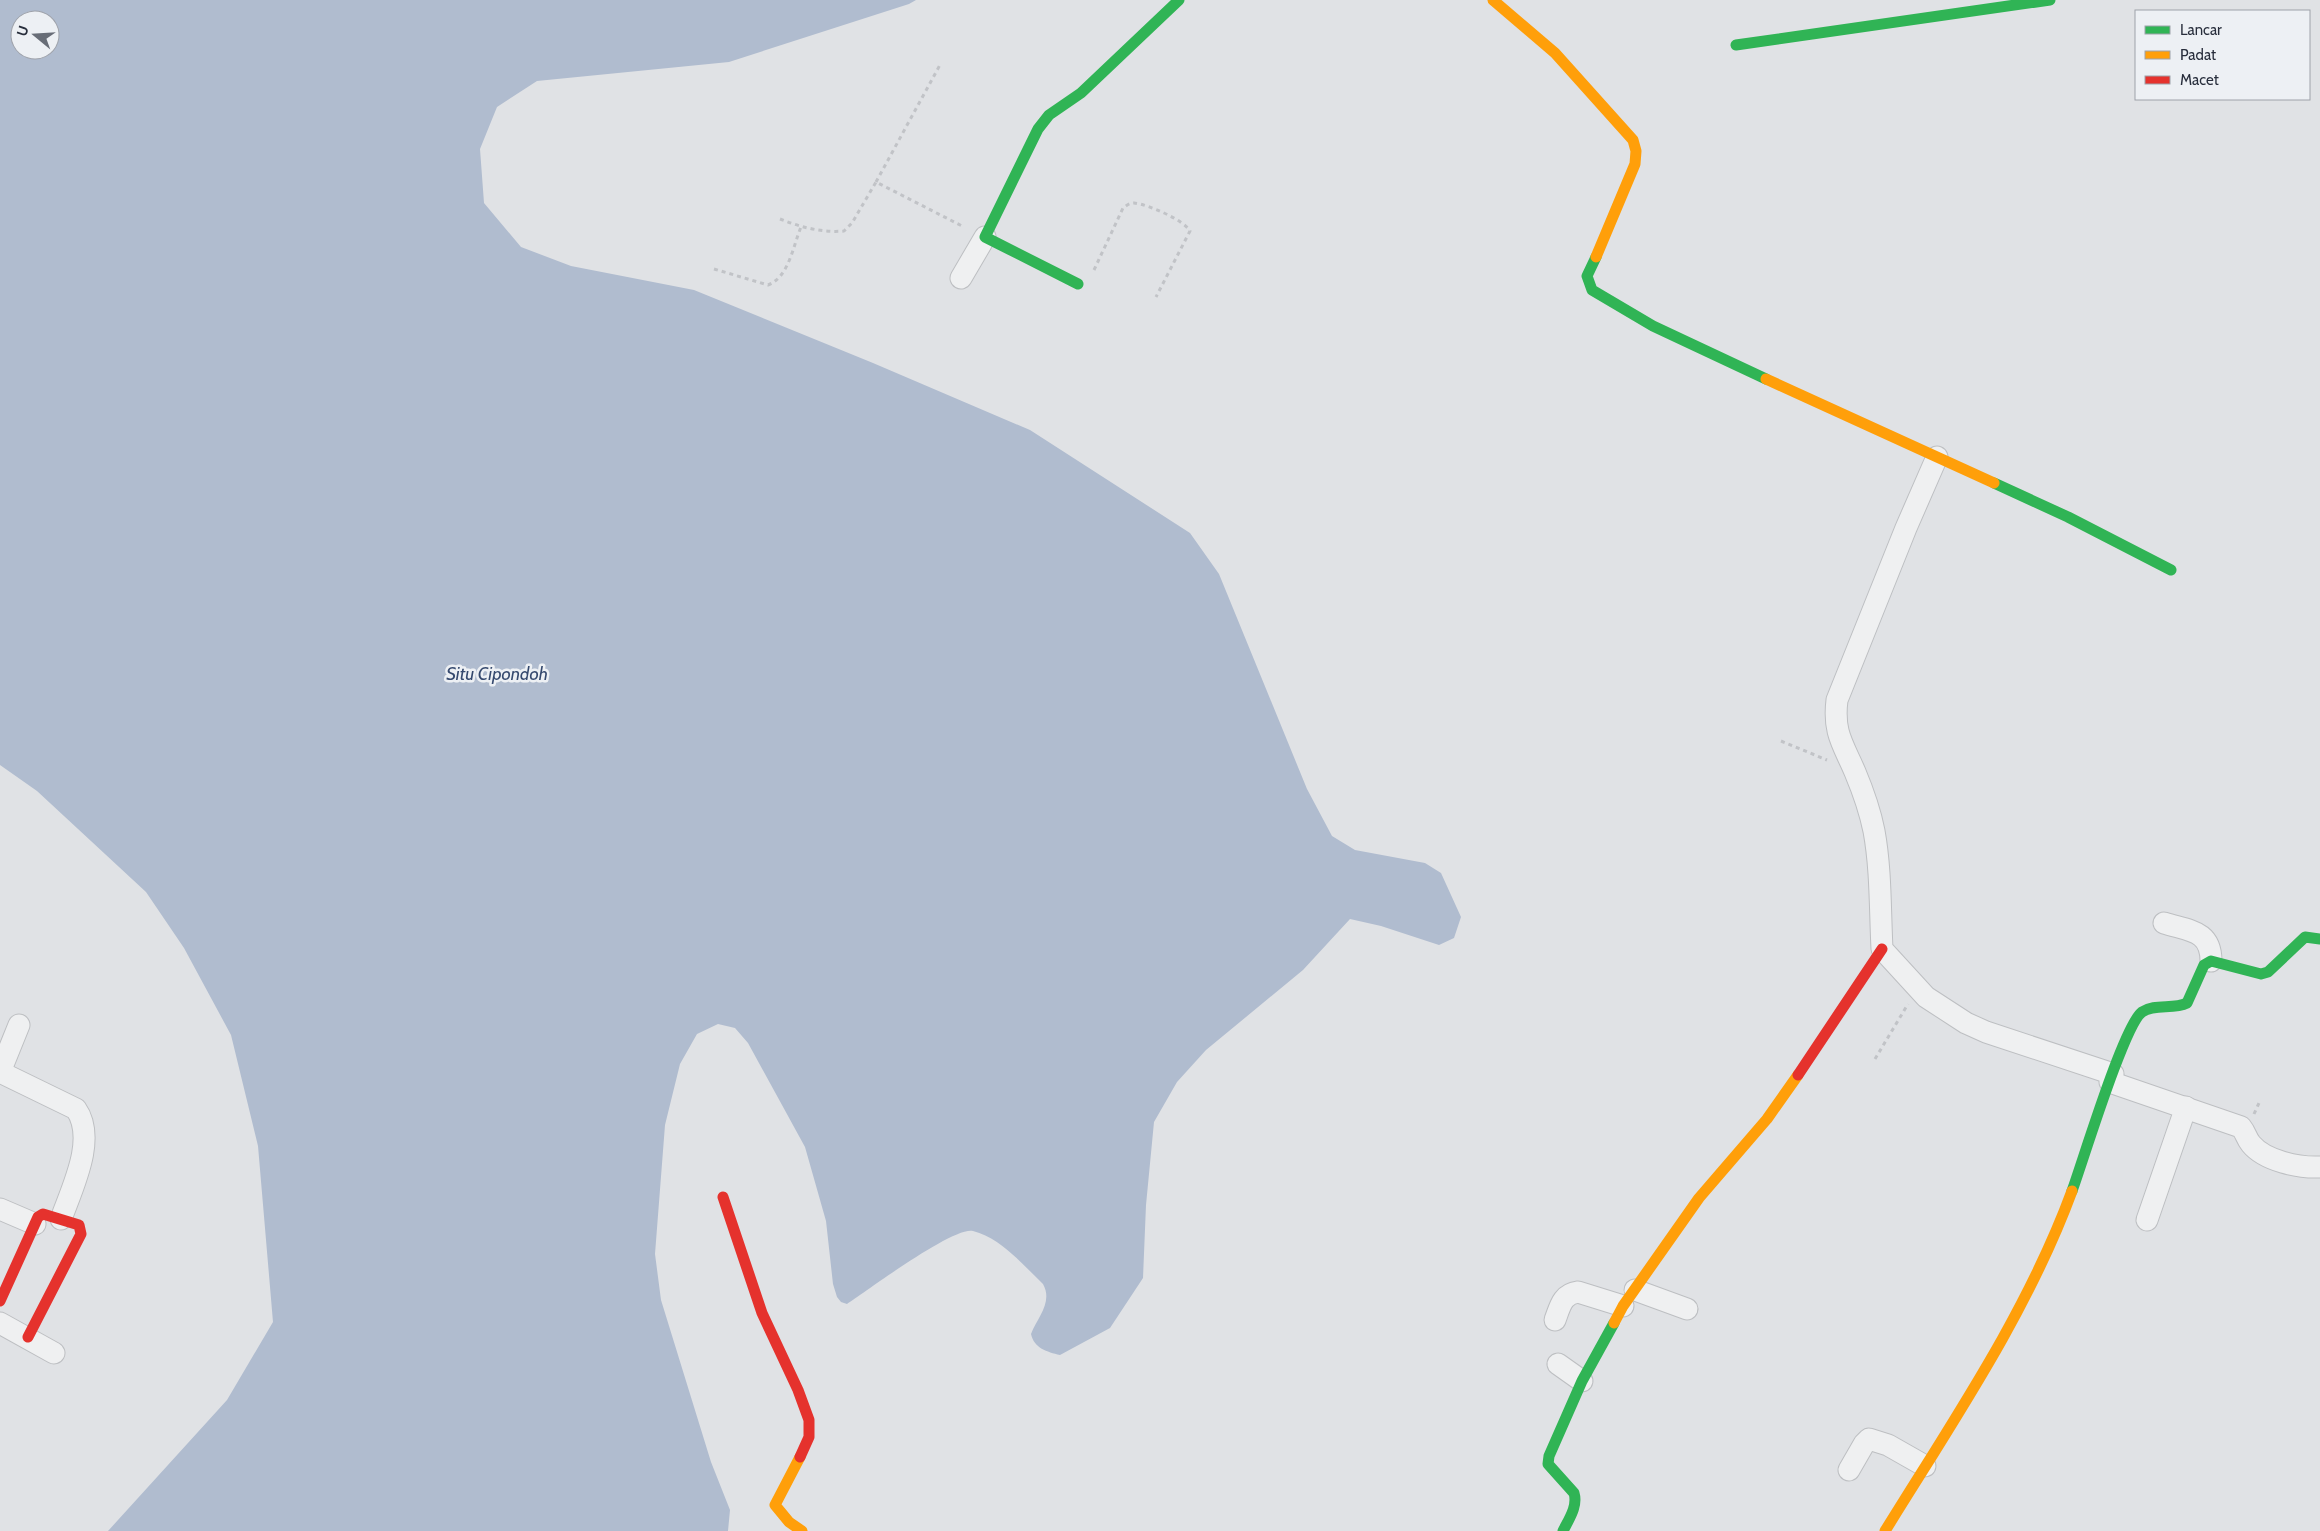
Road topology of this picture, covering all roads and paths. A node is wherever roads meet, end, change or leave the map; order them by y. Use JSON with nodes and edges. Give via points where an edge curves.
{"nodes":[{"id":1,"x":1179,"y":0,"type":"edge"},
{"id":2,"x":1493,"y":0,"type":"edge"},
{"id":3,"x":2050,"y":0,"type":"edge"},
{"id":4,"x":1736,"y":45,"type":"dead end"},
{"id":5,"x":941,"y":63,"type":"dead end"},
{"id":6,"x":876,"y":182,"type":"junction"},
{"id":7,"x":780,"y":219,"type":"dead end"},
{"id":8,"x":801,"y":227,"type":"junction"},
{"id":9,"x":985,"y":237,"type":"junction"},
{"id":10,"x":714,"y":269,"type":"dead end"},
{"id":11,"x":961,"y":278,"type":"dead end"},
{"id":12,"x":1078,"y":284,"type":"joint"},
{"id":13,"x":1156,"y":296,"type":"dead end"},
{"id":14,"x":1937,"y":457,"type":"junction"},
{"id":15,"x":2171,"y":570,"type":"dead end"},
{"id":16,"x":1781,"y":741,"type":"dead end"},
{"id":17,"x":1855,"y":772,"type":"junction"},
{"id":18,"x":2164,"y":923,"type":"dead end"},
{"id":19,"x":2320,"y":939,"type":"edge"},
{"id":20,"x":1882,"y":949,"type":"junction"},
{"id":21,"x":2211,"y":961,"type":"junction"},
{"id":22,"x":1917,"y":988,"type":"junction"},
{"id":23,"x":19,"y":1025,"type":"dead end"},
{"id":24,"x":1875,"y":1059,"type":"dead end"},
{"id":25,"x":0,"y":1072,"type":"edge"},
{"id":26,"x":2112,"y":1078,"type":"junction"},
{"id":27,"x":2186,"y":1108,"type":"junction"},
{"id":28,"x":2320,"y":1167,"type":"edge"},
{"id":29,"x":723,"y":1196,"type":"dead end"},
{"id":30,"x":0,"y":1209,"type":"edge"},
{"id":31,"x":61,"y":1219,"type":"junction"},
{"id":32,"x":2147,"y":1220,"type":"dead end"},
{"id":33,"x":35,"y":1224,"type":"junction"},
{"id":34,"x":1629,"y":1298,"type":"junction"},
{"id":35,"x":0,"y":1301,"type":"edge"},
{"id":36,"x":1687,"y":1309,"type":"dead end"},
{"id":37,"x":1554,"y":1320,"type":"dead end"},
{"id":38,"x":0,"y":1323,"type":"edge"},
{"id":39,"x":28,"y":1337,"type":"junction"},
{"id":40,"x":54,"y":1353,"type":"dead end"},
{"id":41,"x":1558,"y":1364,"type":"dead end"},
{"id":42,"x":1582,"y":1381,"type":"junction"},
{"id":43,"x":1925,"y":1466,"type":"junction"},
{"id":44,"x":1849,"y":1470,"type":"dead end"},
{"id":45,"x":802,"y":1531,"type":"edge"},
{"id":46,"x":1563,"y":1531,"type":"edge"},
{"id":47,"x":1885,"y":1531,"type":"edge"}],
"edges":[{"from":1,"to":9,"type":"street","via":[[1081,93],[1049,115],[1038,130]]},
{"from":2,"to":14,"type":"street","via":[[1555,53],[1633,140],[1635,164],[1587,276],[1588,286],[1653,326]]},
{"from":3,"to":4,"type":"street"},
{"from":5,"to":6,"type":"path"},
{"from":6,"to":8,"type":"path","via":[[844,231]]},
{"from":6,"to":9,"type":"path"},
{"from":7,"to":8,"type":"path"},
{"from":8,"to":10,"type":"path","via":[[783,273],[776,282],[768,285]]},
{"from":9,"to":11,"type":"street"},
{"from":9,"to":12,"type":"street"},
{"from":12,"to":13,"type":"path","via":[[1091,276],[1123,208],[1134,203],[1183,222],[1190,231]]},
{"from":14,"to":15,"type":"street","via":[[2068,517]]},
{"from":14,"to":17,"type":"street","via":[[1837,700],[1835,719],[1838,732]]},
{"from":16,"to":17,"type":"path"},
{"from":17,"to":20,"type":"street","via":[[1874,831]]},
{"from":18,"to":21,"type":"street","via":[[2204,936],[2211,948]]},
{"from":19,"to":21,"type":"street","via":[[2306,937],[2299,940],[2268,972],[2261,974]]},
{"from":20,"to":22,"type":"street"},
{"from":20,"to":34,"type":"street","via":[[1767,1119],[1699,1198]]},
{"from":21,"to":26,"type":"street","via":[[2204,966],[2187,1003],[2180,1007],[2149,1008],[2141,1012],[2131,1028]]},
{"from":22,"to":24,"type":"path"},
{"from":22,"to":26,"type":"street","via":[[1950,1015],[1973,1026]]},
{"from":23,"to":25,"type":"street"},
{"from":25,"to":31,"type":"street","via":[[76,1109],[81,1116],[83,1153]]},
{"from":26,"to":27,"type":"street"},
{"from":26,"to":43,"type":"street","via":[[2054,1238],[2030,1289],[2005,1338]]},
{"from":27,"to":28,"type":"street","via":[[2241,1127],[2252,1145],[2277,1160],[2296,1167]]},
{"from":27,"to":32,"type":"street"},
{"from":29,"to":45,"type":"street","via":[[759,1304],[810,1419],[809,1439],[775,1505],[789,1522]]},
{"from":30,"to":33,"type":"street"},
{"from":31,"to":33,"type":"street","via":[[43,1214]]},
{"from":31,"to":39,"type":"street","via":[[78,1225],[81,1234]]},
{"from":33,"to":35,"type":"street"},
{"from":34,"to":36,"type":"street"},
{"from":34,"to":37,"type":"street","via":[[1571,1293],[1565,1296]]},
{"from":34,"to":42,"type":"street"},
{"from":38,"to":39,"type":"street"},
{"from":39,"to":40,"type":"street"},
{"from":41,"to":42,"type":"street"},
{"from":42,"to":46,"type":"street","via":[[1549,1456],[1548,1464],[1553,1472],[1574,1490],[1576,1502]]},
{"from":43,"to":44,"type":"street","via":[[1888,1445],[1869,1439]]},
{"from":43,"to":47,"type":"street"}]}
